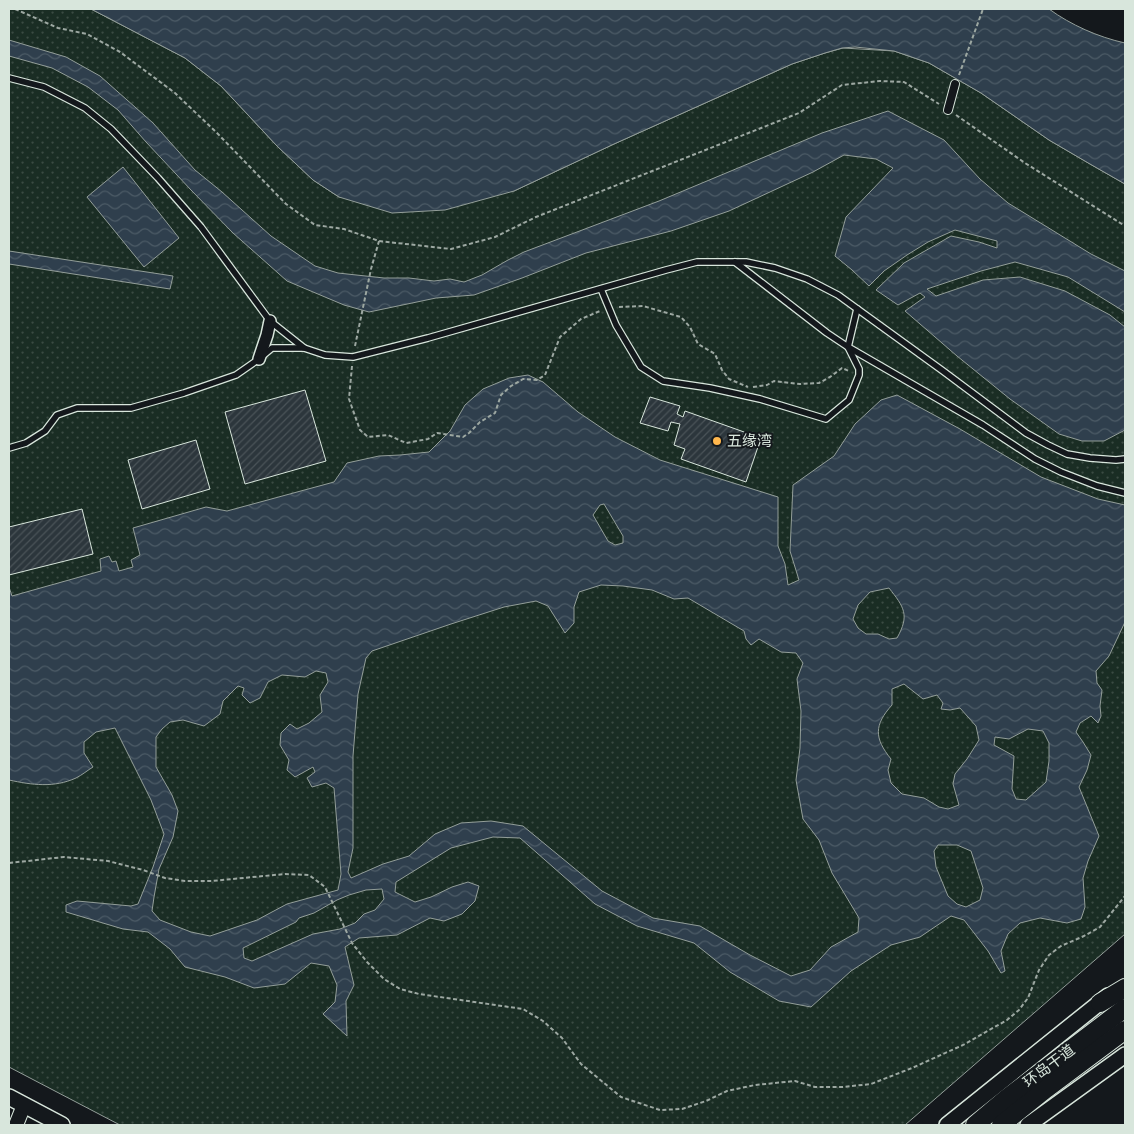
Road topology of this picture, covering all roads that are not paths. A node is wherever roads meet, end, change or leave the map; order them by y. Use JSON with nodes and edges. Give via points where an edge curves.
{"nodes":[{"id":1,"x":9,"y":78,"type":"edge"},
{"id":2,"x":955,"y":84,"type":"road end"},
{"id":3,"x":948,"y":110,"type":"road end"},
{"id":4,"x":735,"y":262,"type":"junction"},
{"id":5,"x":601,"y":289,"type":"junction"},
{"id":6,"x":857,"y":309,"type":"junction"},
{"id":7,"x":270,"y":321,"type":"junction"},
{"id":8,"x":848,"y":347,"type":"junction"},
{"id":9,"x":304,"y":348,"type":"junction"},
{"id":10,"x":258,"y":359,"type":"junction"},
{"id":11,"x":9,"y":448,"type":"edge"},
{"id":12,"x":1125,"y":459,"type":"edge"},
{"id":13,"x":1125,"y":493,"type":"edge"},
{"id":14,"x":1125,"y":983,"type":"edge"},
{"id":15,"x":1125,"y":988,"type":"edge"},
{"id":16,"x":1100,"y":1003,"type":"junction"},
{"id":17,"x":1120,"y":1012,"type":"edge"},
{"id":18,"x":1125,"y":1030,"type":"edge"},
{"id":19,"x":1125,"y":1055,"type":"edge"},
{"id":20,"x":9,"y":1097,"type":"edge"},
{"id":21,"x":24,"y":1105,"type":"junction"},
{"id":22,"x":16,"y":1125,"type":"edge"},
{"id":23,"x":62,"y":1125,"type":"edge"},
{"id":24,"x":947,"y":1125,"type":"edge"},
{"id":25,"x":975,"y":1125,"type":"edge"},
{"id":26,"x":1001,"y":1125,"type":"edge"},
{"id":27,"x":1028,"y":1125,"type":"edge"}],
"edges":[{"from":1,"to":7,"type":"lane","via":[[44,87],[85,108],[111,129],[201,227]]},
{"from":2,"to":3,"type":"street"},
{"from":4,"to":5,"type":"lane","via":[[697,262]]},
{"from":4,"to":6,"type":"lane","via":[[775,268],[808,278]]},
{"from":4,"to":8,"type":"lane"},
{"from":5,"to":8,"type":"lane","via":[[616,325],[641,367],[663,381],[760,399],[826,419],[849,400],[860,375]]},
{"from":5,"to":9,"type":"lane","via":[[353,357],[325,355]]},
{"from":6,"to":8,"type":"lane"},
{"from":6,"to":12,"type":"lane","via":[[1026,433],[1066,454]]},
{"from":7,"to":9,"type":"lane"},
{"from":7,"to":10,"type":"street"},
{"from":8,"to":13,"type":"lane","via":[[1035,459],[1097,486]]},
{"from":9,"to":10,"type":"lane","via":[[272,348]]},
{"from":10,"to":11,"type":"lane","via":[[236,375],[131,408],[77,408],[57,415],[45,431],[26,444]]},
{"from":14,"to":16,"type":"main road"},
{"from":15,"to":16,"type":"highway"},
{"from":16,"to":24,"type":"main road"},
{"from":17,"to":25,"type":"highway","name":"环岛干道"},
{"from":18,"to":26,"type":"highway","name":"环岛干道"},
{"from":19,"to":27,"type":"main road"},
{"from":20,"to":21,"type":"main road"},
{"from":21,"to":22,"type":"street"},
{"from":21,"to":23,"type":"main road"}]}
